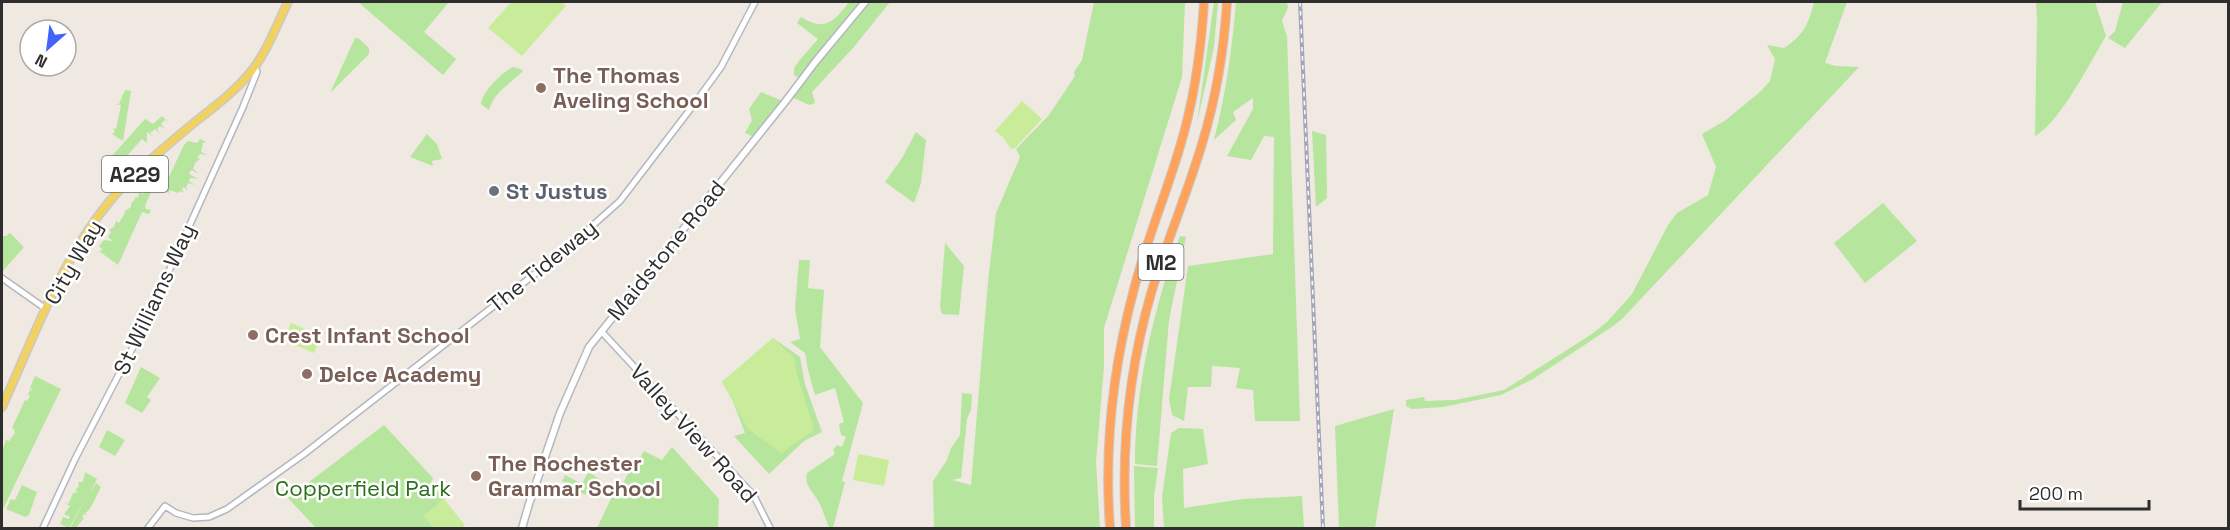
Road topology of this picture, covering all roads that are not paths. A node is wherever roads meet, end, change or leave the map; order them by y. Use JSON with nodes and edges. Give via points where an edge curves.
{"nodes":[{"id":1,"x":288,"y":2,"type":"edge"},
{"id":2,"x":755,"y":2,"type":"edge"},
{"id":3,"x":865,"y":2,"type":"edge"},
{"id":4,"x":1204,"y":2,"type":"edge"},
{"id":5,"x":1227,"y":2,"type":"edge"},
{"id":6,"x":255,"y":66,"type":"junction"},
{"id":7,"x":2,"y":278,"type":"edge"},
{"id":8,"x":46,"y":309,"type":"junction"},
{"id":9,"x":601,"y":331,"type":"junction"},
{"id":10,"x":2,"y":407,"type":"edge"},
{"id":11,"x":44,"y":528,"type":"edge"},
{"id":12,"x":148,"y":528,"type":"edge"},
{"id":13,"x":522,"y":528,"type":"edge"},
{"id":14,"x":770,"y":528,"type":"edge"},
{"id":15,"x":1110,"y":528,"type":"edge"},
{"id":16,"x":1126,"y":528,"type":"edge"}],
"edges":[{"from":1,"to":6,"type":"main road","name":"City Way","number":"A229"},
{"from":2,"to":12,"type":"street","name":"The Tideway","via":[[711,82],[615,206],[549,263],[272,478],[209,517],[187,517],[165,506]]},
{"from":3,"to":9,"type":"main road","name":"Maidstone Road"},
{"from":4,"to":15,"type":"highway","number":"M2","via":[[1188,117],[1134,288],[1118,358],[1109,435]]},
{"from":5,"to":16,"type":"highway","number":"M2","via":[[1212,109],[1152,290],[1138,348],[1126,436]]},
{"from":6,"to":8,"type":"main road","name":"City Way","number":"A229","via":[[225,98],[118,191],[81,240]]},
{"from":6,"to":11,"type":"street","name":"St Williams Way","via":[[256,74],[145,324]]},
{"from":7,"to":8,"type":"street"},
{"from":8,"to":10,"type":"main road","name":"City Way","number":"A229"},
{"from":9,"to":13,"type":"main road","name":"Maidstone Road","via":[[589,347],[568,394]]},
{"from":9,"to":14,"type":"street","name":"Valley View Road","via":[[754,496]]}]}
